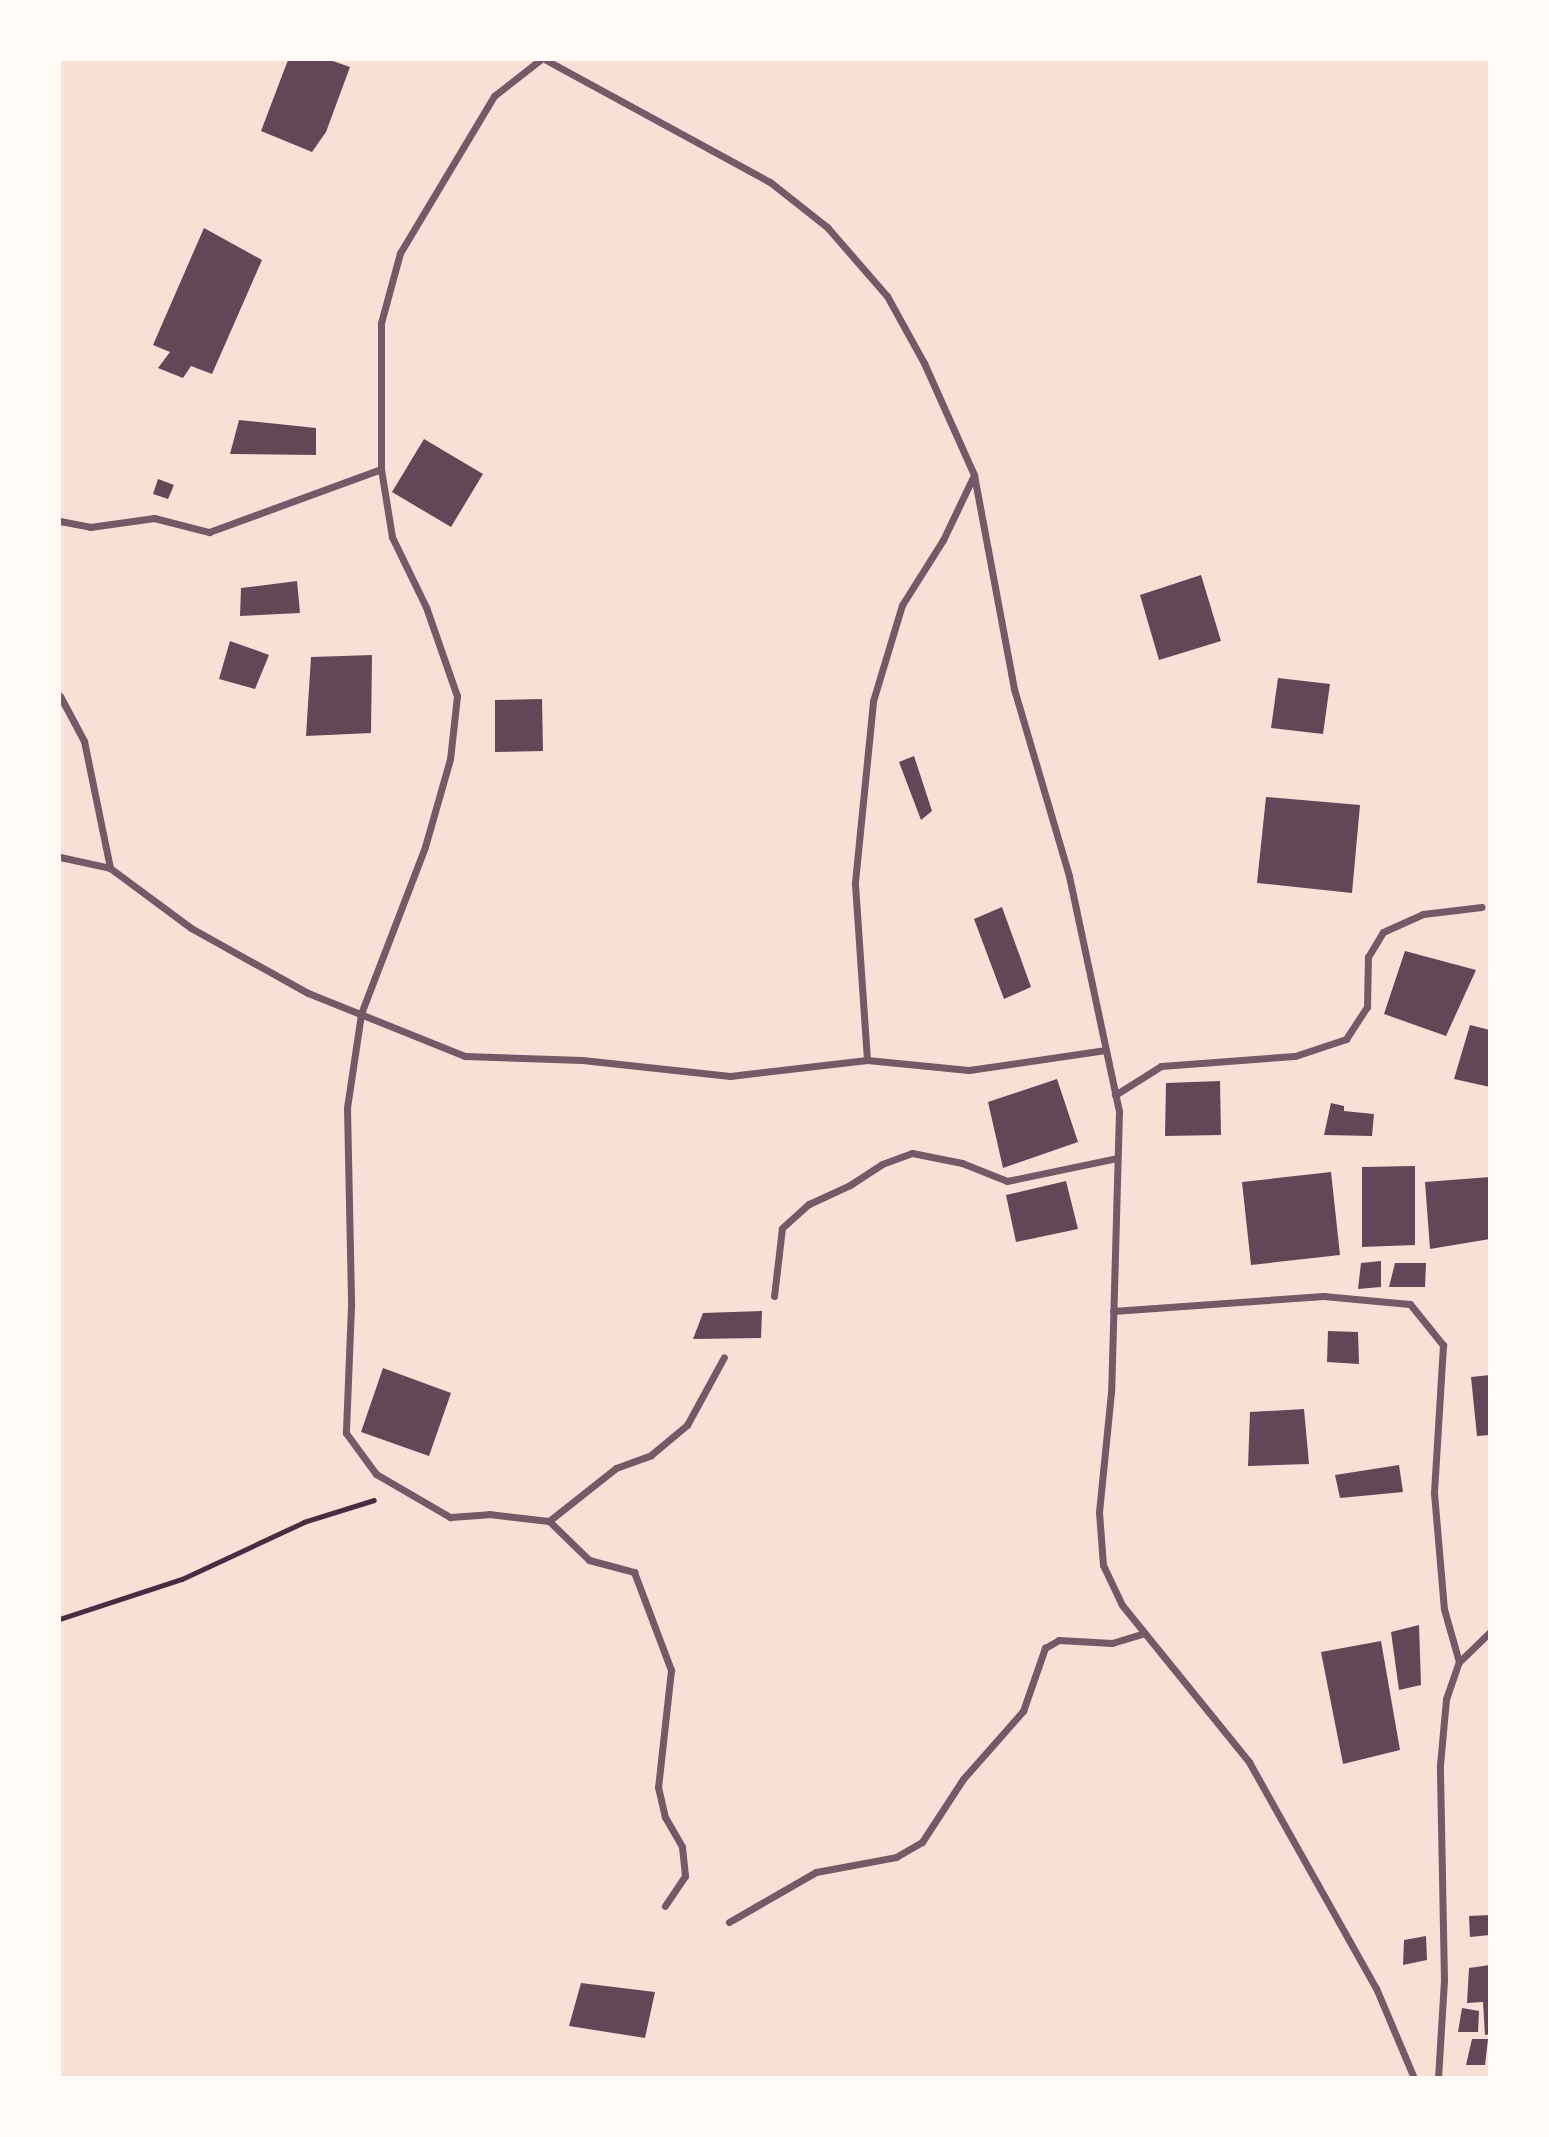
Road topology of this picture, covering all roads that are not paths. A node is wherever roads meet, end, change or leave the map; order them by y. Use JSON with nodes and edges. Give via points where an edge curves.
{"nodes":[{"id":1,"x":540,"y":60,"type":"edge"},
{"id":2,"x":545,"y":60,"type":"edge"},
{"id":3,"x":381,"y":469,"type":"junction"},
{"id":4,"x":974,"y":475,"type":"junction"},
{"id":5,"x":60,"y":521,"type":"edge"},
{"id":6,"x":60,"y":695,"type":"edge"},
{"id":7,"x":60,"y":857,"type":"edge"},
{"id":8,"x":110,"y":868,"type":"junction"},
{"id":9,"x":1482,"y":907,"type":"dead end"},
{"id":10,"x":361,"y":1014,"type":"junction"},
{"id":11,"x":1106,"y":1050,"type":"junction"},
{"id":12,"x":867,"y":1060,"type":"junction"},
{"id":13,"x":1115,"y":1095,"type":"junction"},
{"id":14,"x":1118,"y":1158,"type":"junction"},
{"id":15,"x":774,"y":1296,"type":"dead end"},
{"id":16,"x":1113,"y":1311,"type":"junction"},
{"id":17,"x":724,"y":1357,"type":"dead end"},
{"id":18,"x":549,"y":1521,"type":"junction"},
{"id":19,"x":1489,"y":1632,"type":"edge"},
{"id":20,"x":1145,"y":1633,"type":"junction"},
{"id":21,"x":1459,"y":1662,"type":"junction"},
{"id":22,"x":665,"y":1906,"type":"dead end"},
{"id":23,"x":729,"y":1922,"type":"dead end"},
{"id":24,"x":1414,"y":2077,"type":"edge"},
{"id":25,"x":1438,"y":2077,"type":"edge"}],
"edges":[{"from":1,"to":3,"type":"street","via":[[494,96],[400,253],[382,323]]},
{"from":2,"to":4,"type":"street","via":[[770,182],[827,227],[887,296],[924,363]]},
{"from":3,"to":5,"type":"street","via":[[209,532],[154,517],[90,527]]},
{"from":3,"to":10,"type":"street","via":[[392,537],[426,607],[457,696],[450,758],[425,847]]},
{"from":4,"to":11,"type":"street","via":[[1014,689],[1069,876]]},
{"from":4,"to":12,"type":"street","via":[[943,540],[902,605],[873,701],[855,882]]},
{"from":6,"to":8,"type":"street","via":[[84,741]]},
{"from":7,"to":8,"type":"street"},
{"from":8,"to":10,"type":"street","via":[[191,928],[308,993]]},
{"from":9,"to":13,"type":"street","via":[[1423,914],[1383,932],[1368,957],[1367,1007],[1346,1039],[1295,1056],[1161,1066]]},
{"from":10,"to":12,"type":"street","via":[[465,1056],[582,1060],[730,1076]]},
{"from":10,"to":18,"type":"street","via":[[347,1108],[351,1306],[346,1433],[376,1474],[450,1517],[489,1514]]},
{"from":11,"to":12,"type":"street","via":[[969,1070]]},
{"from":11,"to":13,"type":"street"},
{"from":13,"to":14,"type":"street"},
{"from":14,"to":15,"type":"street","via":[[1007,1181],[962,1163],[912,1153],[881,1164],[850,1185],[809,1203],[782,1228]]},
{"from":14,"to":16,"type":"street"},
{"from":16,"to":20,"type":"street","via":[[1099,1512],[1103,1565],[1122,1605]]},
{"from":16,"to":21,"type":"street","via":[[1324,1296],[1410,1304],[1443,1345],[1434,1493],[1444,1609]]},
{"from":17,"to":18,"type":"street","via":[[687,1426],[652,1455],[616,1468]]},
{"from":18,"to":22,"type":"street","via":[[589,1560],[634,1572],[671,1670],[658,1787],[665,1817],[682,1847],[685,1876]]},
{"from":19,"to":21,"type":"street"},
{"from":20,"to":23,"type":"street","via":[[1112,1643],[1059,1640],[1045,1648],[1023,1711],[963,1779],[922,1842],[896,1857],[816,1872]]},
{"from":20,"to":24,"type":"street","via":[[1249,1762],[1376,1988]]},
{"from":21,"to":25,"type":"street","via":[[1446,1699],[1440,1765],[1444,1981]]}]}
